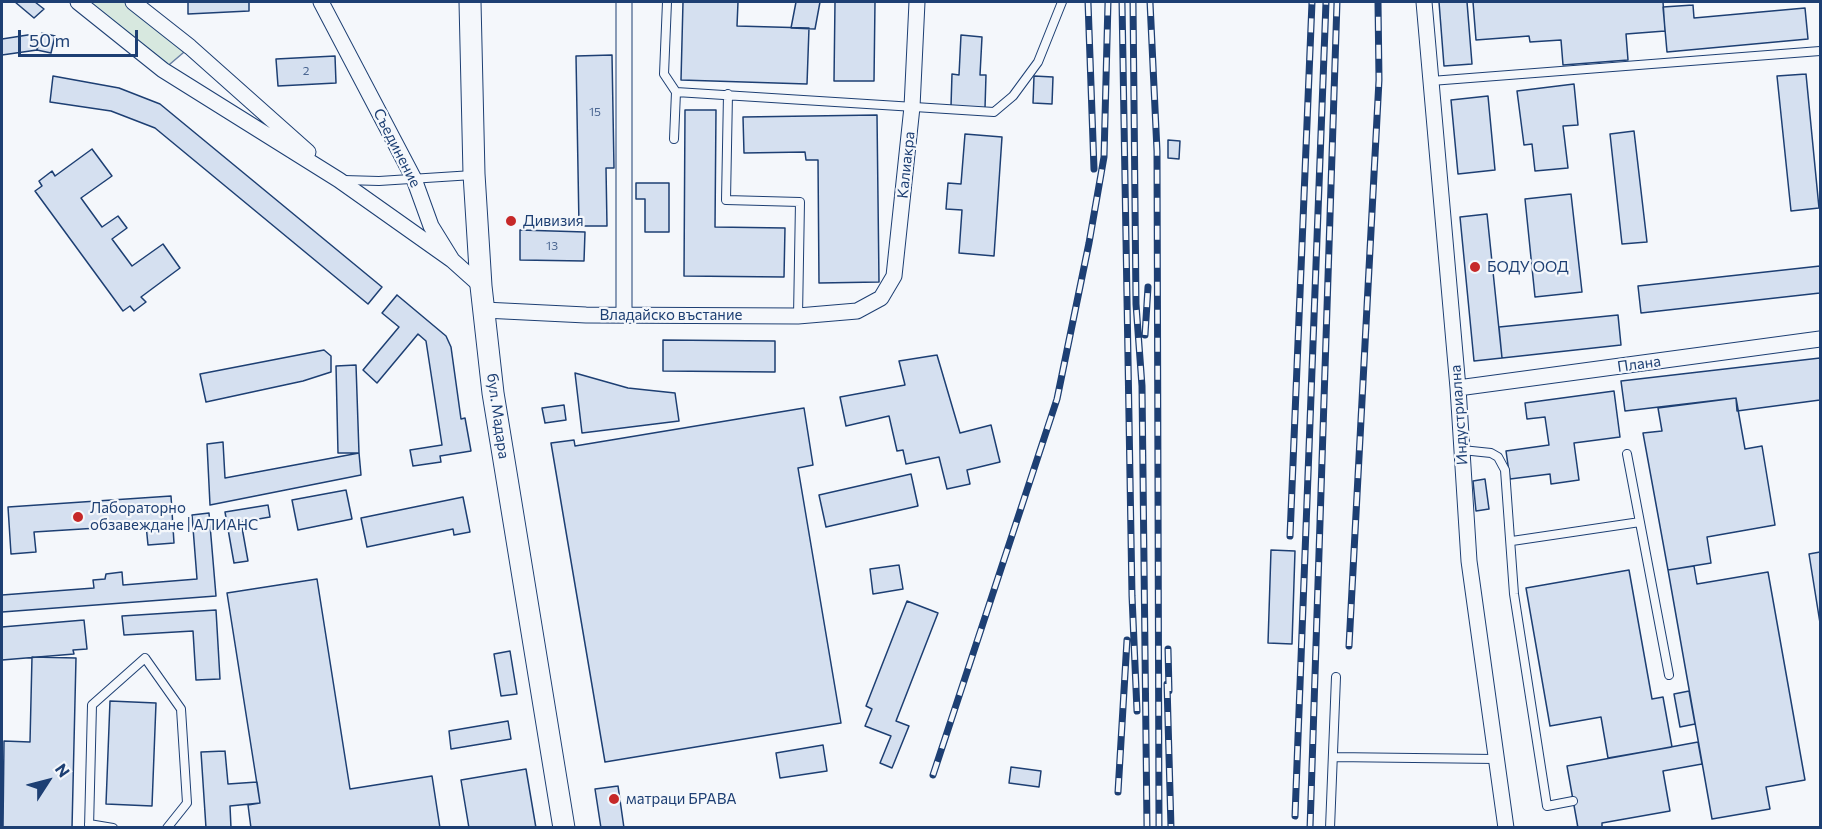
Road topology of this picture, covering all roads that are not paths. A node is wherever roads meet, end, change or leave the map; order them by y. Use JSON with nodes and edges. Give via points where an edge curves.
{"nodes":[{"id":1,"x":78,"y":2,"type":"edge"},
{"id":2,"x":133,"y":2,"type":"edge"},
{"id":3,"x":321,"y":2,"type":"edge"},
{"id":4,"x":470,"y":2,"type":"edge"},
{"id":5,"x":624,"y":2,"type":"edge"},
{"id":6,"x":667,"y":2,"type":"edge"},
{"id":7,"x":917,"y":2,"type":"edge"},
{"id":8,"x":1062,"y":2,"type":"edge"},
{"id":9,"x":1424,"y":2,"type":"edge"},
{"id":10,"x":1821,"y":51,"type":"edge"},
{"id":11,"x":1431,"y":81,"type":"junction"},
{"id":12,"x":676,"y":92,"type":"junction"},
{"id":13,"x":728,"y":94,"type":"junction"},
{"id":14,"x":912,"y":107,"type":"junction"},
{"id":15,"x":674,"y":139,"type":"dead end"},
{"id":16,"x":474,"y":174,"type":"junction"},
{"id":17,"x":414,"y":178,"type":"junction"},
{"id":18,"x":339,"y":180,"type":"junction"},
{"id":19,"x":452,"y":260,"type":"junction"},
{"id":20,"x":481,"y":286,"type":"junction"},
{"id":21,"x":484,"y":310,"type":"junction"},
{"id":22,"x":857,"y":310,"type":"joint"},
{"id":23,"x":624,"y":315,"type":"junction"},
{"id":24,"x":798,"y":316,"type":"junction"},
{"id":25,"x":1821,"y":339,"type":"edge"},
{"id":26,"x":1458,"y":388,"type":"junction"},
{"id":27,"x":1462,"y":450,"type":"junction"},
{"id":28,"x":1627,"y":453,"type":"dead end"},
{"id":29,"x":1640,"y":522,"type":"junction"},
{"id":30,"x":1512,"y":541,"type":"junction"},
{"id":31,"x":1669,"y":675,"type":"dead end"},
{"id":32,"x":1336,"y":677,"type":"dead end"},
{"id":33,"x":1333,"y":757,"type":"junction"},
{"id":34,"x":1495,"y":759,"type":"junction"},
{"id":35,"x":1574,"y":801,"type":"dead end"},
{"id":36,"x":89,"y":826,"type":"edge"},
{"id":37,"x":113,"y":828,"type":"edge"},
{"id":38,"x":167,"y":828,"type":"edge"},
{"id":39,"x":564,"y":828,"type":"edge"},
{"id":40,"x":1330,"y":828,"type":"edge"},
{"id":41,"x":1506,"y":828,"type":"edge"}],
"edges":[{"from":1,"to":18,"type":"street","via":[[163,70]]},
{"from":2,"to":18,"type":"street","via":[[190,47]]},
{"from":3,"to":17,"type":"street","name":"Съединение"},
{"from":4,"to":16,"type":"main road","name":"бул. Мадара"},
{"from":5,"to":23,"type":"street"},
{"from":6,"to":12,"type":"lane","via":[[664,74]]},
{"from":7,"to":14,"type":"street","name":"Калиакра"},
{"from":8,"to":14,"type":"lane","via":[[1038,62],[1005,105],[994,112]]},
{"from":9,"to":11,"type":"street","name":"Индустриална"},
{"from":10,"to":11,"type":"lane"},
{"from":11,"to":26,"type":"street","name":"Индустриална"},
{"from":12,"to":13,"type":"lane"},
{"from":12,"to":15,"type":"lane"},
{"from":13,"to":14,"type":"lane"},
{"from":13,"to":24,"type":"lane","via":[[726,200],[800,202]]},
{"from":14,"to":22,"type":"street","name":"Калиакра","via":[[894,276],[880,298]]},
{"from":16,"to":17,"type":"lane"},
{"from":16,"to":20,"type":"main road","name":"бул. Мадара"},
{"from":17,"to":18,"type":"lane"},
{"from":17,"to":19,"type":"street","name":"Съединение","via":[[431,226]]},
{"from":18,"to":19,"type":"street"},
{"from":19,"to":20,"type":"street","name":"Съединение"},
{"from":20,"to":21,"type":"main road","name":"бул. Мадара"},
{"from":21,"to":23,"type":"street","name":"Владайско въстание"},
{"from":21,"to":39,"type":"main road","name":"бул. Мадара","via":[[493,393]]},
{"from":22,"to":24,"type":"street","name":"Владайско въстание"},
{"from":23,"to":24,"type":"street","name":"Владайско въстание"},
{"from":25,"to":26,"type":"street","name":"Плана"},
{"from":26,"to":27,"type":"street","name":"Индустриална"},
{"from":27,"to":30,"type":"lane","via":[[1491,453],[1503,463]]},
{"from":27,"to":34,"type":"street","name":"Индустриална","via":[[1469,561]]},
{"from":28,"to":29,"type":"lane"},
{"from":29,"to":30,"type":"lane"},
{"from":29,"to":31,"type":"lane"},
{"from":30,"to":35,"type":"lane","via":[[1514,594],[1547,806]]},
{"from":32,"to":33,"type":"lane"},
{"from":33,"to":34,"type":"lane"},
{"from":33,"to":40,"type":"lane"},
{"from":34,"to":41,"type":"street","name":"Индустриална"},
{"from":36,"to":37,"type":"lane"},
{"from":36,"to":38,"type":"lane","via":[[92,705],[145,658],[181,709],[187,803]]}]}
